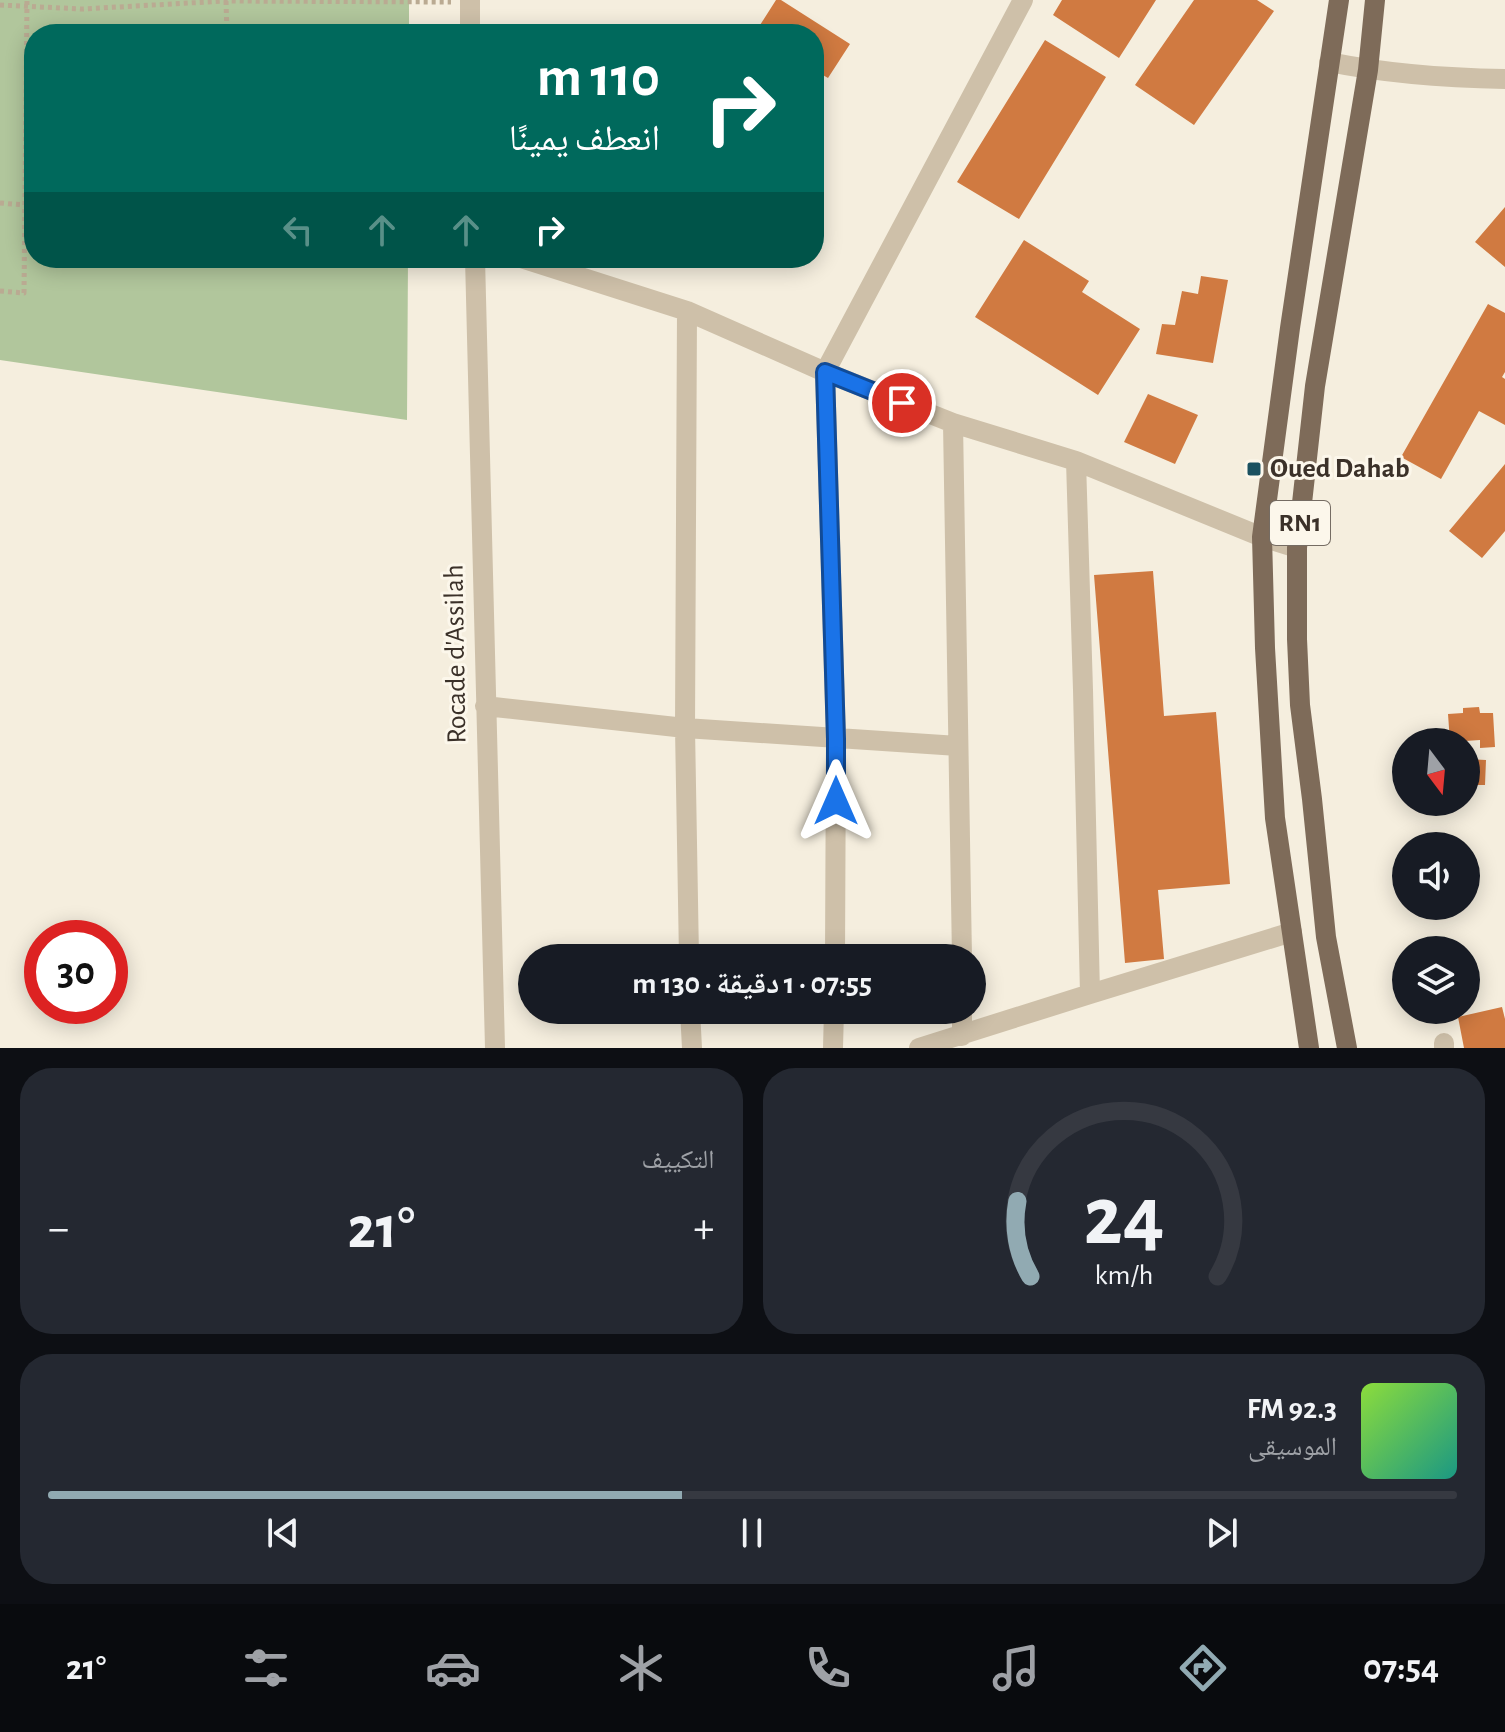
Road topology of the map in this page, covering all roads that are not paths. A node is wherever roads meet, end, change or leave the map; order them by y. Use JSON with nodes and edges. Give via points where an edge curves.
{"nodes":[{"id":1,"x":1023,"y":0,"type":"edge"},
{"id":2,"x":1339,"y":0,"type":"edge"},
{"id":3,"x":1375,"y":0,"type":"edge"},
{"id":4,"x":470,"y":1,"type":"edge"},
{"id":5,"x":470,"y":24,"type":"edge"},
{"id":6,"x":1329,"y":62,"type":"junction"},
{"id":7,"x":1368,"y":70,"type":"junction"},
{"id":8,"x":1505,"y":79,"type":"edge"},
{"id":9,"x":475,"y":268,"type":"edge"},
{"id":10,"x":552,"y":268,"type":"edge"},
{"id":11,"x":687,"y":311,"type":"junction"},
{"id":12,"x":825,"y":372,"type":"junction"},
{"id":13,"x":953,"y":423,"type":"junction"},
{"id":14,"x":1076,"y":461,"type":"junction"},
{"id":15,"x":1262,"y":537,"type":"junction"},
{"id":16,"x":1297,"y":548,"type":"junction"},
{"id":17,"x":485,"y":706,"type":"junction"},
{"id":18,"x":685,"y":728,"type":"junction"},
{"id":19,"x":836,"y":739,"type":"junction"},
{"id":20,"x":958,"y":746,"type":"junction"},
{"id":21,"x":1292,"y":932,"type":"junction"},
{"id":22,"x":689,"y":944,"type":"edge"},
{"id":23,"x":835,"y":944,"type":"edge"},
{"id":24,"x":962,"y":944,"type":"edge"},
{"id":25,"x":1090,"y":994,"type":"junction"},
{"id":26,"x":691,"y":1024,"type":"edge"},
{"id":27,"x":834,"y":1024,"type":"edge"},
{"id":28,"x":962,"y":1024,"type":"edge"},
{"id":29,"x":962,"y":1036,"type":"junction"},
{"id":30,"x":495,"y":1048,"type":"edge"},
{"id":31,"x":692,"y":1048,"type":"edge"},
{"id":32,"x":833,"y":1048,"type":"edge"},
{"id":33,"x":919,"y":1048,"type":"edge"},
{"id":34,"x":1309,"y":1048,"type":"edge"},
{"id":35,"x":1347,"y":1048,"type":"edge"}],
"edges":[{"from":1,"to":12,"type":"street"},
{"from":2,"to":6,"type":"main road","number":"RN1"},
{"from":3,"to":7,"type":"main road","number":"RN1"},
{"from":4,"to":5,"type":"street"},
{"from":6,"to":7,"type":"street"},
{"from":6,"to":15,"type":"main road","number":"RN1"},
{"from":7,"to":8,"type":"street"},
{"from":7,"to":16,"type":"main road","number":"RN1","via":[[1315,386]]},
{"from":9,"to":17,"type":"street","name":"Rocade d'Assilah"},
{"from":10,"to":11,"type":"street"},
{"from":11,"to":12,"type":"street"},
{"from":11,"to":18,"type":"street"},
{"from":12,"to":13,"type":"street"},
{"from":12,"to":19,"type":"street"},
{"from":13,"to":14,"type":"street"},
{"from":13,"to":20,"type":"street"},
{"from":14,"to":15,"type":"street"},
{"from":14,"to":25,"type":"street"},
{"from":15,"to":16,"type":"street"},
{"from":15,"to":21,"type":"main road","number":"RN1","via":[[1275,818]]},
{"from":16,"to":35,"type":"main road","number":"RN1","via":[[1300,705],[1326,937]]},
{"from":17,"to":18,"type":"street"},
{"from":17,"to":30,"type":"street","name":"Rocade d'Assilah"},
{"from":18,"to":19,"type":"street"},
{"from":18,"to":22,"type":"street"},
{"from":19,"to":20,"type":"street"},
{"from":19,"to":23,"type":"street"},
{"from":20,"to":24,"type":"street"},
{"from":21,"to":25,"type":"street"},
{"from":21,"to":34,"type":"main road","number":"RN1"},
{"from":25,"to":29,"type":"street"},
{"from":26,"to":31,"type":"street"},
{"from":27,"to":32,"type":"street"},
{"from":28,"to":29,"type":"street"},
{"from":29,"to":33,"type":"street"}]}
